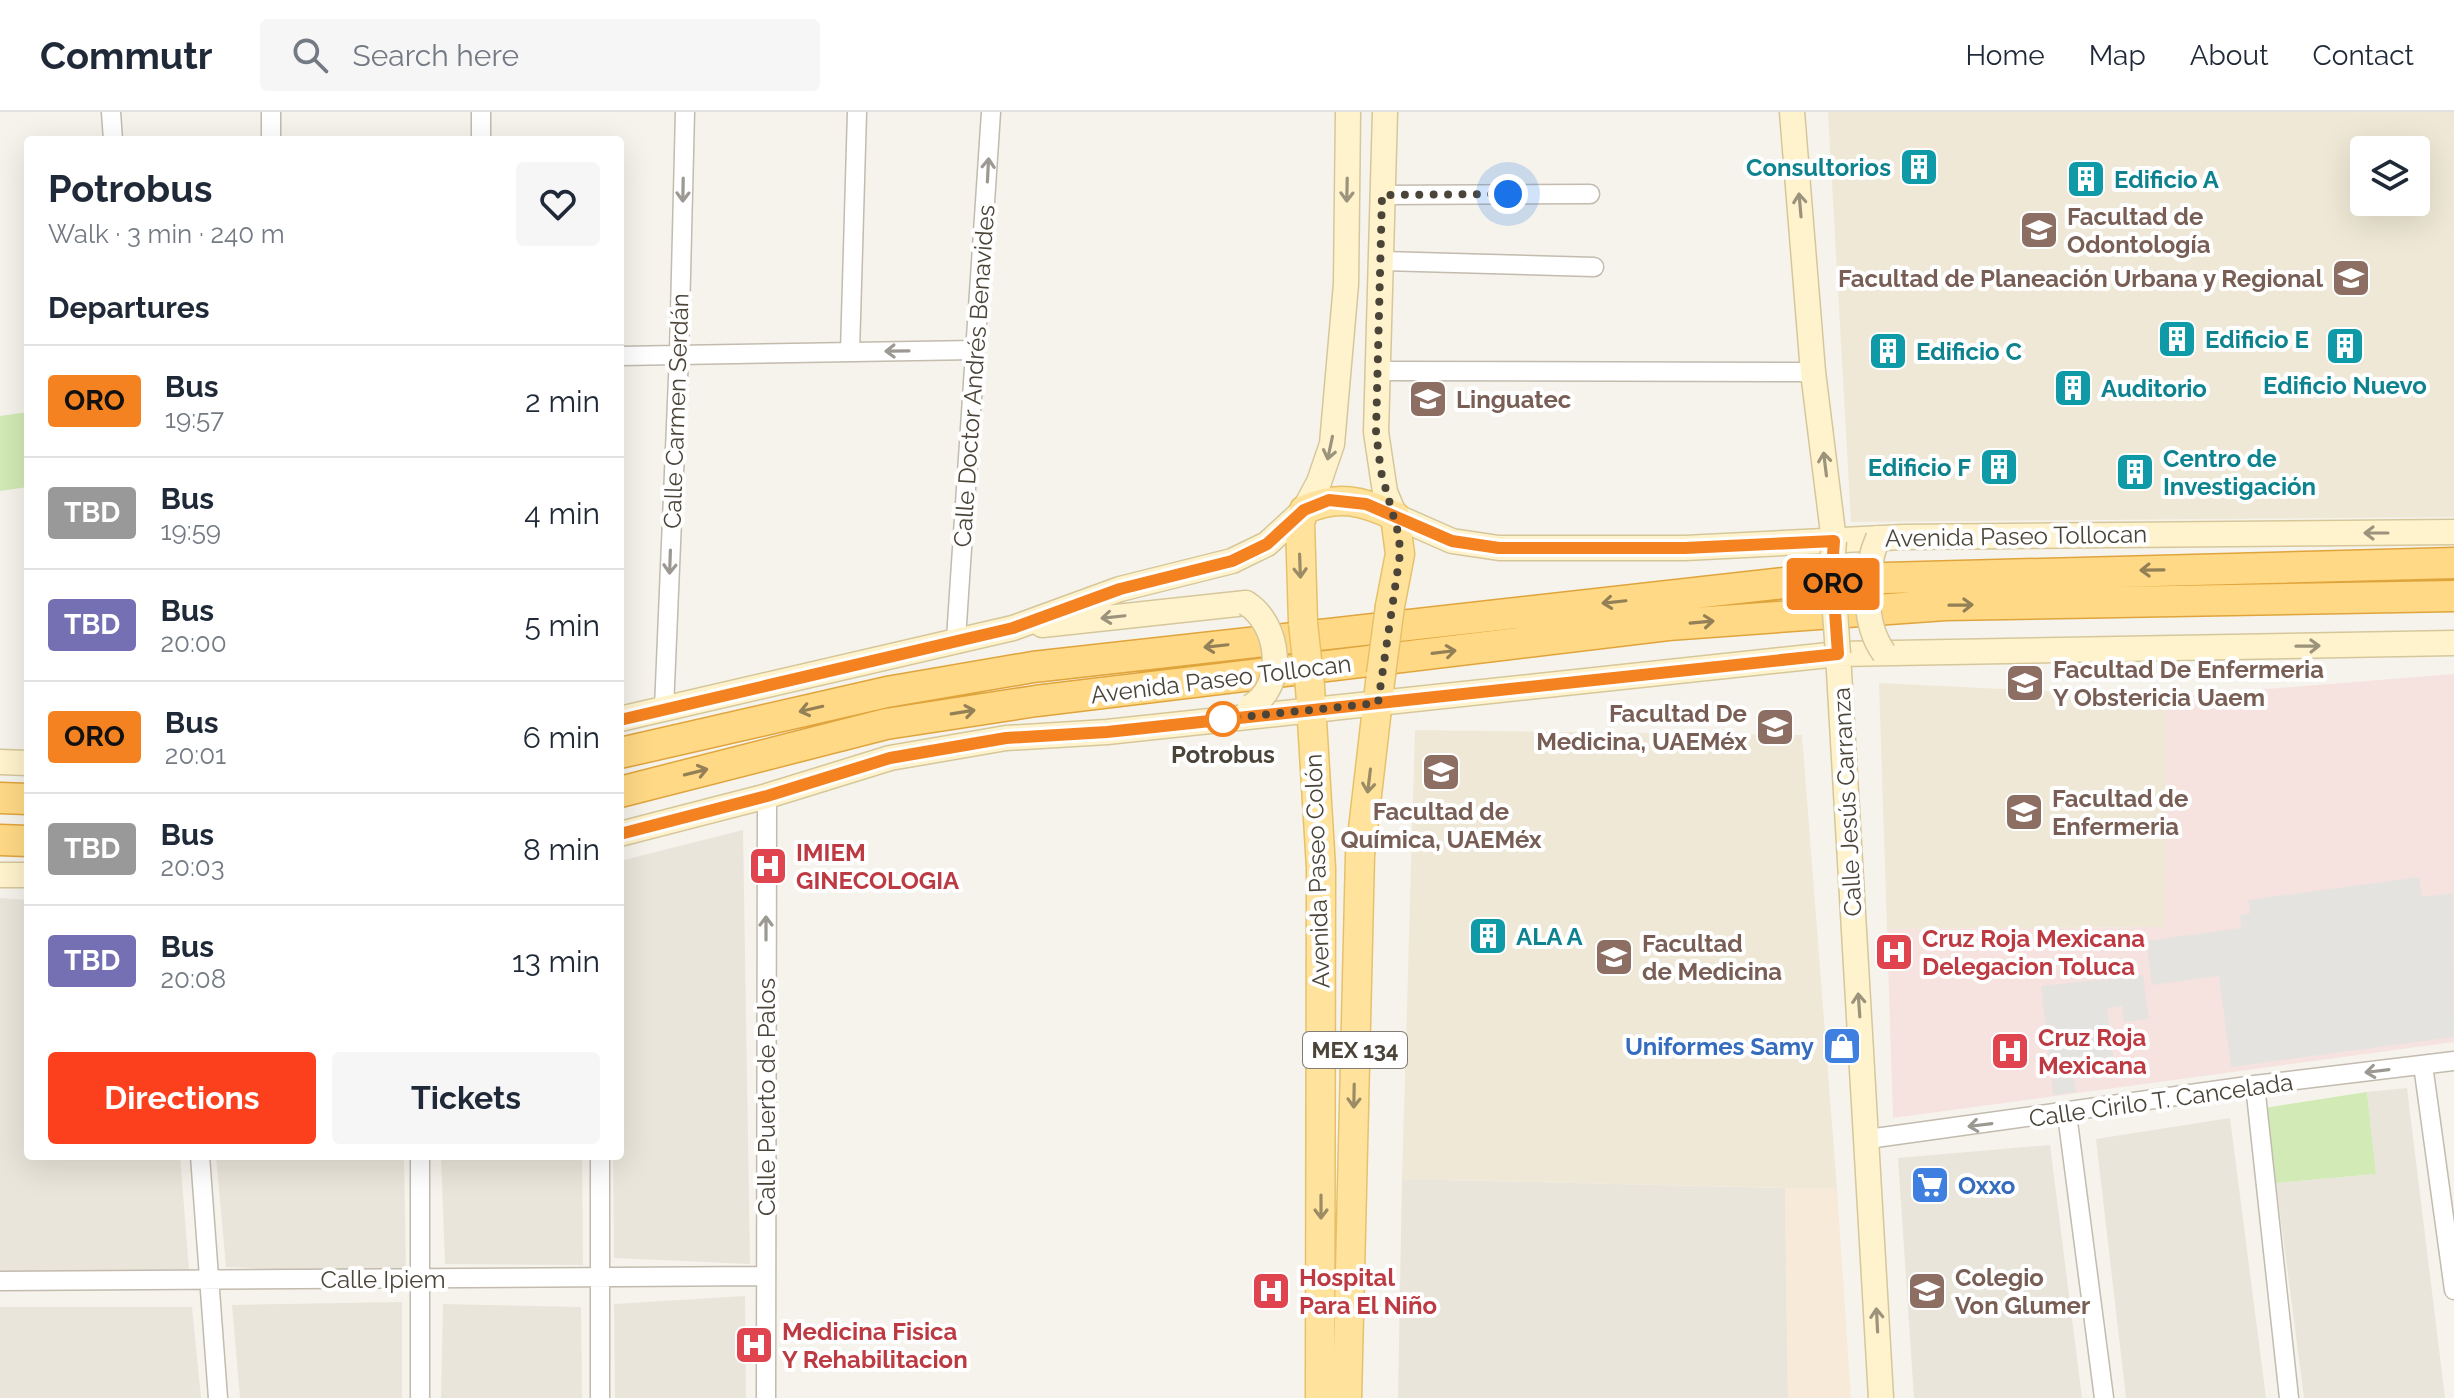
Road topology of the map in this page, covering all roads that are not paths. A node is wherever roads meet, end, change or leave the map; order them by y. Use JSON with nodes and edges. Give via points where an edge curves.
{"nodes":[{"id":1,"x":111,"y":112,"type":"edge"},
{"id":2,"x":271,"y":112,"type":"edge"},
{"id":3,"x":481,"y":112,"type":"edge"},
{"id":4,"x":685,"y":112,"type":"edge"},
{"id":5,"x":857,"y":112,"type":"edge"},
{"id":6,"x":991,"y":112,"type":"edge"},
{"id":7,"x":1348,"y":112,"type":"edge"},
{"id":8,"x":1385,"y":112,"type":"edge"},
{"id":9,"x":1792,"y":112,"type":"edge"},
{"id":10,"x":113,"y":136,"type":"edge"},
{"id":11,"x":271,"y":136,"type":"edge"},
{"id":12,"x":481,"y":136,"type":"edge"},
{"id":13,"x":1590,"y":194,"type":"dead end"},
{"id":14,"x":1382,"y":195,"type":"junction"},
{"id":15,"x":1383,"y":261,"type":"junction"},
{"id":16,"x":1594,"y":267,"type":"dead end"},
{"id":17,"x":975,"y":350,"type":"junction"},
{"id":18,"x":850,"y":352,"type":"junction"},
{"id":19,"x":679,"y":355,"type":"junction"},
{"id":20,"x":624,"y":356,"type":"edge"},
{"id":21,"x":1379,"y":371,"type":"junction"},
{"id":22,"x":1813,"y":372,"type":"junction"},
{"id":23,"x":1304,"y":510,"type":"junction"},
{"id":24,"x":1395,"y":516,"type":"junction"},
{"id":25,"x":2454,"y":532,"type":"edge"},
{"id":26,"x":1878,"y":538,"type":"junction"},
{"id":27,"x":1834,"y":541,"type":"junction"},
{"id":28,"x":2454,"y":563,"type":"edge"},
{"id":29,"x":2454,"y":596,"type":"edge"},
{"id":30,"x":1013,"y":628,"type":"junction"},
{"id":31,"x":956,"y":639,"type":"junction"},
{"id":32,"x":2454,"y":643,"type":"edge"},
{"id":33,"x":1884,"y":653,"type":"junction"},
{"id":34,"x":1838,"y":654,"type":"junction"},
{"id":35,"x":1311,"y":698,"type":"junction"},
{"id":36,"x":1378,"y":703,"type":"junction"},
{"id":37,"x":664,"y":709,"type":"junction"},
{"id":38,"x":624,"y":718,"type":"edge"},
{"id":39,"x":1006,"y":738,"type":"junction"},
{"id":40,"x":624,"y":752,"type":"edge"},
{"id":41,"x":0,"y":762,"type":"edge"},
{"id":42,"x":24,"y":763,"type":"edge"},
{"id":43,"x":624,"y":791,"type":"edge"},
{"id":44,"x":767,"y":796,"type":"junction"},
{"id":45,"x":0,"y":798,"type":"edge"},
{"id":46,"x":24,"y":799,"type":"edge"},
{"id":47,"x":624,"y":833,"type":"edge"},
{"id":48,"x":0,"y":840,"type":"edge"},
{"id":49,"x":24,"y":841,"type":"edge"},
{"id":50,"x":0,"y":875,"type":"edge"},
{"id":51,"x":24,"y":875,"type":"edge"},
{"id":52,"x":2454,"y":1061,"type":"edge"},
{"id":53,"x":2423,"y":1065,"type":"junction"},
{"id":54,"x":2255,"y":1085,"type":"junction"},
{"id":55,"x":2067,"y":1114,"type":"junction"},
{"id":56,"x":1868,"y":1139,"type":"junction"},
{"id":57,"x":200,"y":1160,"type":"edge"},
{"id":58,"x":420,"y":1160,"type":"edge"},
{"id":59,"x":600,"y":1160,"type":"edge"},
{"id":60,"x":765,"y":1276,"type":"junction"},
{"id":61,"x":601,"y":1278,"type":"junction"},
{"id":62,"x":207,"y":1279,"type":"junction"},
{"id":63,"x":421,"y":1279,"type":"junction"},
{"id":64,"x":0,"y":1281,"type":"edge"},
{"id":65,"x":2454,"y":1290,"type":"edge"},
{"id":66,"x":1334,"y":1359,"type":"junction"},
{"id":67,"x":218,"y":1398,"type":"edge"},
{"id":68,"x":420,"y":1398,"type":"edge"},
{"id":69,"x":600,"y":1398,"type":"edge"},
{"id":70,"x":766,"y":1398,"type":"edge"},
{"id":71,"x":1320,"y":1398,"type":"edge"},
{"id":72,"x":1347,"y":1398,"type":"edge"},
{"id":73,"x":1881,"y":1398,"type":"edge"},
{"id":74,"x":2104,"y":1398,"type":"edge"},
{"id":75,"x":2289,"y":1398,"type":"edge"}],
"edges":[{"from":1,"to":10,"type":"street"},
{"from":2,"to":11,"type":"street"},
{"from":3,"to":12,"type":"street"},
{"from":4,"to":19,"type":"street","name":"Calle Carmen Serdán","one_way":true},
{"from":5,"to":18,"type":"street"},
{"from":17,"to":6,"type":"street","name":"Calle Doctor Andrés Benavides","one_way":true},
{"from":7,"to":23,"type":"main road","name":"Avenida Paseo Colón","one_way":true,"via":[[1346,284],[1332,444]]},
{"from":8,"to":14,"type":"main road","name":"Avenida Paseo Colón"},
{"from":22,"to":9,"type":"main road","name":"Calle Jesús Carranza","one_way":true},
{"from":13,"to":14,"type":"street"},
{"from":14,"to":15,"type":"main road","name":"Avenida Paseo Colón"},
{"from":15,"to":16,"type":"street"},
{"from":15,"to":21,"type":"main road","name":"Avenida Paseo Colón"},
{"from":17,"to":18,"type":"street","one_way":true},
{"from":17,"to":31,"type":"street","name":"Calle Doctor Andrés Benavides"},
{"from":18,"to":19,"type":"street"},
{"from":19,"to":20,"type":"street"},
{"from":19,"to":37,"type":"street","name":"Calle Carmen Serdán","one_way":true},
{"from":21,"to":22,"type":"street"},
{"from":21,"to":24,"type":"main road","name":"Avenida Paseo Colón","via":[[1376,432],[1383,482]]},
{"from":27,"to":22,"type":"main road","name":"Calle Jesús Carranza","one_way":true},
{"from":23,"to":24,"type":"main road","name":"Avenida Paseo Tollocan","via":[[1329,500],[1347,500]]},
{"from":23,"to":30,"type":"main road","name":"Avenida Paseo Tollocan","via":[[1267,544],[1232,561],[1108,592]]},
{"from":23,"to":35,"type":"main road","name":"Avenida Paseo Colón","one_way":true,"bridge":true,"via":[[1299,537]]},
{"from":24,"to":27,"type":"main road","name":"Avenida Paseo Tollocan","via":[[1452,541],[1499,548]]},
{"from":24,"to":36,"type":"main road","name":"Avenida Paseo Colón","bridge":true,"via":[[1400,554]]},
{"from":25,"to":26,"type":"main road","name":"Avenida Paseo Tollocan","one_way":true},
{"from":26,"to":27,"type":"main road","name":"Avenida Paseo Tollocan"},
{"from":26,"to":33,"type":"main road","bridge":true,"via":[[1867,575],[1876,638]]},
{"from":27,"to":34,"type":"main road","name":"Calle Jesús Carranza","bridge":true},
{"from":28,"to":40,"type":"highway","name":"Avenida Paseo Tollocan","one_way":true,"via":[[1797,582],[1033,667],[887,692]]},
{"from":43,"to":29,"type":"highway","name":"Avenida Paseo Tollocan","one_way":true,"via":[[886,724],[1668,625],[1945,605]]},
{"from":30,"to":31,"type":"main road","name":"Avenida Paseo Tollocan"},
{"from":39,"to":30,"type":"main road","one_way":true,"bridge":true,"via":[[1061,721],[1250,707],[1270,688],[1274,662],[1268,625],[1246,603]]},
{"from":31,"to":37,"type":"main road","name":"Avenida Paseo Tollocan"},
{"from":33,"to":32,"type":"main road","name":"Avenida Paseo Tollocan","one_way":true},
{"from":33,"to":34,"type":"main road","name":"Avenida Paseo Tollocan"},
{"from":34,"to":36,"type":"main road","name":"Avenida Paseo Tollocan"},
{"from":56,"to":34,"type":"main road","name":"Calle Jesús Carranza","one_way":true},
{"from":35,"to":36,"type":"main road","name":"Avenida Paseo Tollocan"},
{"from":35,"to":39,"type":"main road","name":"Avenida Paseo Tollocan","via":[[1107,732]]},
{"from":35,"to":66,"type":"main road","name":"Avenida Paseo Colón","number":"MEX 134","one_way":true,"via":[[1321,868]]},
{"from":36,"to":66,"type":"main road","name":"Avenida Paseo Colón","number":"MEX 134","one_way":true,"via":[[1360,855]]},
{"from":37,"to":38,"type":"main road","name":"Avenida Paseo Tollocan"},
{"from":39,"to":44,"type":"main road","name":"Avenida Paseo Tollocan","via":[[890,758]]},
{"from":41,"to":42,"type":"main road"},
{"from":44,"to":47,"type":"main road","name":"Avenida Paseo Tollocan"},
{"from":60,"to":44,"type":"street","name":"Calle Puerto de Palos","one_way":true},
{"from":45,"to":46,"type":"highway"},
{"from":48,"to":49,"type":"highway"},
{"from":50,"to":51,"type":"main road"},
{"from":52,"to":53,"type":"street","name":"Calle Cirilo T. Cancelada"},
{"from":53,"to":54,"type":"street","name":"Calle Cirilo T. Cancelada","one_way":true},
{"from":53,"to":65,"type":"street"},
{"from":54,"to":55,"type":"street","name":"Calle Cirilo T. Cancelada"},
{"from":54,"to":75,"type":"street"},
{"from":55,"to":56,"type":"street","name":"Calle Cirilo T. Cancelada","one_way":true},
{"from":55,"to":74,"type":"street"},
{"from":73,"to":56,"type":"main road","name":"Calle Jesús Carranza","one_way":true},
{"from":57,"to":62,"type":"street"},
{"from":58,"to":63,"type":"street"},
{"from":59,"to":61,"type":"street"},
{"from":60,"to":61,"type":"street","name":"Calle Ipiem"},
{"from":60,"to":70,"type":"street","name":"Calle Puerto de Palos"},
{"from":61,"to":63,"type":"street","name":"Calle Ipiem"},
{"from":61,"to":69,"type":"street"},
{"from":62,"to":63,"type":"street","name":"Calle Ipiem"},
{"from":62,"to":64,"type":"street","name":"Calle Ipiem"},
{"from":62,"to":67,"type":"street"},
{"from":63,"to":68,"type":"street"},
{"from":66,"to":71,"type":"main road","name":"Avenida Paseo Colón","number":"MEX 134"},
{"from":66,"to":72,"type":"main road","name":"Avenida Paseo Colón","number":"MEX 134"}]}
